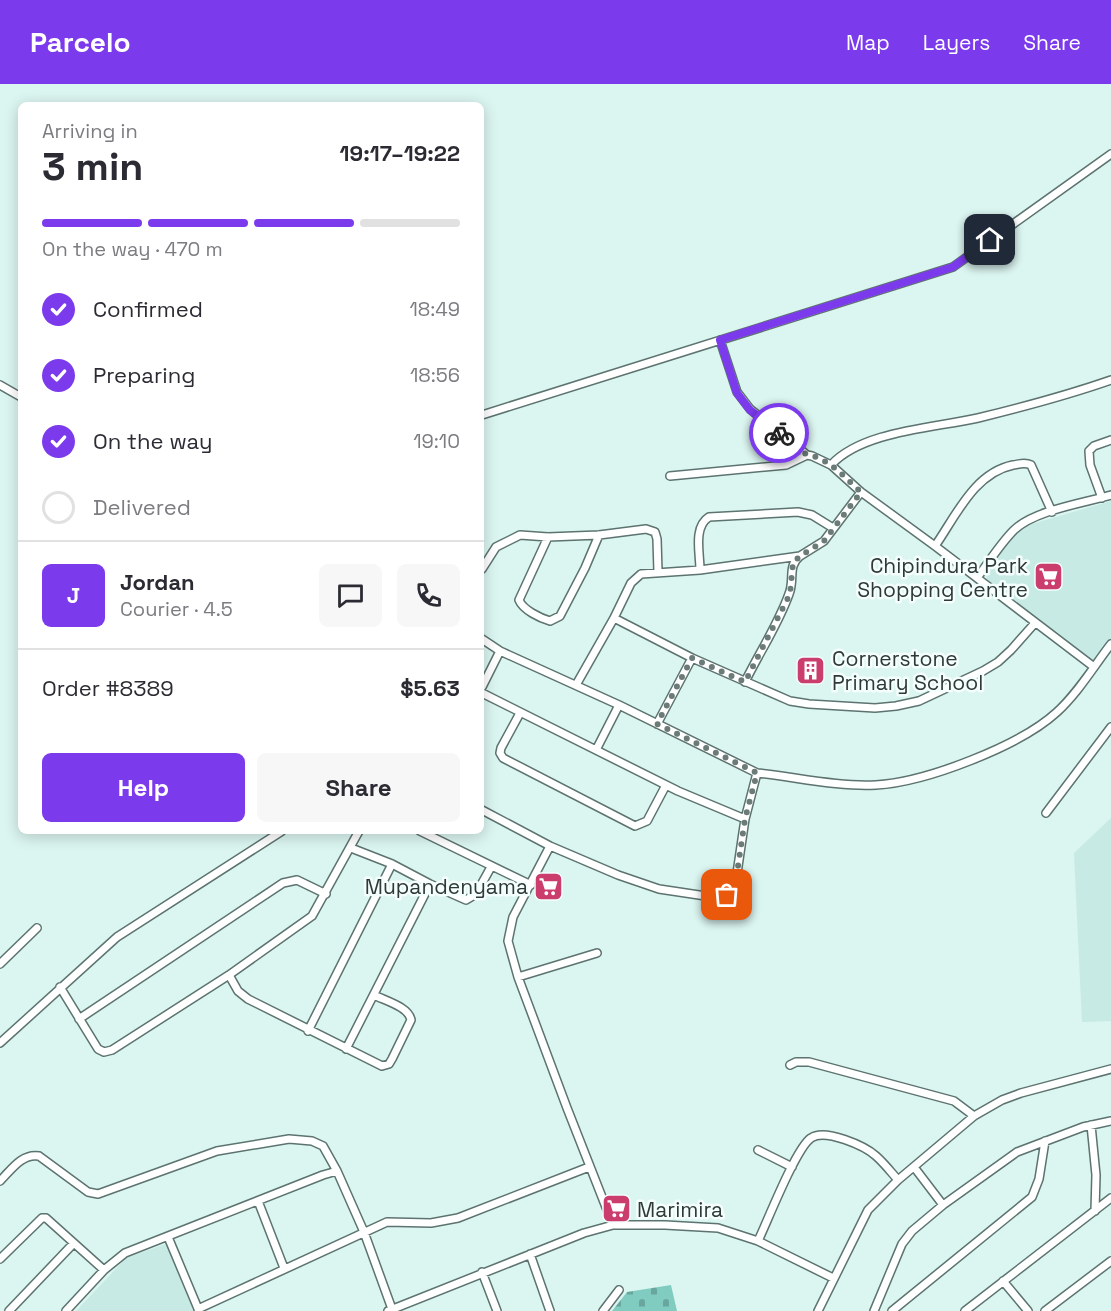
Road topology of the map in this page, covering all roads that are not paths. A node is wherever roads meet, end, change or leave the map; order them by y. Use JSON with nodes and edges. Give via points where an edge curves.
{"nodes":[{"id":1,"x":1111,"y":154,"type":"edge"},
{"id":2,"x":720,"y":340,"type":"junction"},
{"id":3,"x":1111,"y":380,"type":"edge"},
{"id":4,"x":0,"y":385,"type":"edge"},
{"id":5,"x":18,"y":395,"type":"edge"},
{"id":6,"x":484,"y":414,"type":"edge"},
{"id":7,"x":1111,"y":440,"type":"edge"},
{"id":8,"x":807,"y":455,"type":"junction"},
{"id":9,"x":831,"y":465,"type":"junction"},
{"id":10,"x":670,"y":476,"type":"dead end"},
{"id":11,"x":861,"y":492,"type":"junction"},
{"id":12,"x":1111,"y":495,"type":"edge"},
{"id":13,"x":1102,"y":498,"type":"junction"},
{"id":14,"x":1052,"y":512,"type":"junction"},
{"id":15,"x":833,"y":528,"type":"junction"},
{"id":16,"x":599,"y":536,"type":"junction"},
{"id":17,"x":548,"y":537,"type":"junction"},
{"id":18,"x":935,"y":546,"type":"junction"},
{"id":19,"x":800,"y":556,"type":"junction"},
{"id":20,"x":484,"y":566,"type":"edge"},
{"id":21,"x":700,"y":570,"type":"junction"},
{"id":22,"x":658,"y":572,"type":"junction"},
{"id":23,"x":977,"y":578,"type":"junction"},
{"id":24,"x":614,"y":618,"type":"junction"},
{"id":25,"x":1035,"y":623,"type":"junction"},
{"id":26,"x":484,"y":640,"type":"edge"},
{"id":27,"x":1111,"y":644,"type":"edge"},
{"id":28,"x":500,"y":651,"type":"junction"},
{"id":29,"x":692,"y":658,"type":"junction"},
{"id":30,"x":1094,"y":667,"type":"junction"},
{"id":31,"x":745,"y":682,"type":"junction"},
{"id":32,"x":484,"y":683,"type":"edge"},
{"id":33,"x":576,"y":685,"type":"junction"},
{"id":34,"x":484,"y":694,"type":"edge"},
{"id":35,"x":619,"y":705,"type":"junction"},
{"id":36,"x":520,"y":713,"type":"junction"},
{"id":37,"x":657,"y":724,"type":"junction"},
{"id":38,"x":1111,"y":727,"type":"edge"},
{"id":39,"x":596,"y":750,"type":"junction"},
{"id":40,"x":757,"y":773,"type":"junction"},
{"id":41,"x":666,"y":785,"type":"junction"},
{"id":42,"x":484,"y":811,"type":"edge"},
{"id":43,"x":1046,"y":813,"type":"dead end"},
{"id":44,"x":745,"y":819,"type":"junction"},
{"id":45,"x":277,"y":834,"type":"edge"},
{"id":46,"x":358,"y":834,"type":"edge"},
{"id":47,"x":426,"y":834,"type":"edge"},
{"id":48,"x":550,"y":846,"type":"junction"},
{"id":49,"x":351,"y":848,"type":"junction"},
{"id":50,"x":392,"y":864,"type":"junction"},
{"id":51,"x":491,"y":867,"type":"junction"},
{"id":52,"x":430,"y":884,"type":"junction"},
{"id":53,"x":531,"y":885,"type":"junction"},
{"id":54,"x":326,"y":894,"type":"junction"},
{"id":55,"x":37,"y":928,"type":"dead end"},
{"id":56,"x":597,"y":953,"type":"dead end"},
{"id":57,"x":0,"y":964,"type":"edge"},
{"id":58,"x":230,"y":975,"type":"junction"},
{"id":59,"x":518,"y":977,"type":"junction"},
{"id":60,"x":60,"y":987,"type":"junction"},
{"id":61,"x":374,"y":995,"type":"junction"},
{"id":62,"x":79,"y":1019,"type":"junction"},
{"id":63,"x":308,"y":1030,"type":"junction"},
{"id":64,"x":2,"y":1038,"type":"edge"},
{"id":65,"x":346,"y":1049,"type":"junction"},
{"id":66,"x":790,"y":1065,"type":"dead end"},
{"id":67,"x":1111,"y":1069,"type":"edge"},
{"id":68,"x":974,"y":1116,"type":"junction"},
{"id":69,"x":1111,"y":1120,"type":"edge"},
{"id":70,"x":1091,"y":1125,"type":"junction"},
{"id":71,"x":1045,"y":1140,"type":"junction"},
{"id":72,"x":758,"y":1150,"type":"dead end"},
{"id":73,"x":589,"y":1167,"type":"junction"},
{"id":74,"x":792,"y":1167,"type":"junction"},
{"id":75,"x":914,"y":1167,"type":"junction"},
{"id":76,"x":337,"y":1171,"type":"junction"},
{"id":77,"x":898,"y":1180,"type":"junction"},
{"id":78,"x":0,"y":1181,"type":"edge"},
{"id":79,"x":1111,"y":1198,"type":"edge"},
{"id":80,"x":258,"y":1201,"type":"junction"},
{"id":81,"x":943,"y":1205,"type":"junction"},
{"id":82,"x":1095,"y":1211,"type":"junction"},
{"id":83,"x":613,"y":1225,"type":"junction"},
{"id":84,"x":364,"y":1232,"type":"junction"},
{"id":85,"x":168,"y":1237,"type":"junction"},
{"id":86,"x":758,"y":1241,"type":"junction"},
{"id":87,"x":73,"y":1244,"type":"junction"},
{"id":88,"x":530,"y":1254,"type":"junction"},
{"id":89,"x":0,"y":1259,"type":"edge"},
{"id":90,"x":1111,"y":1261,"type":"edge"},
{"id":91,"x":284,"y":1269,"type":"junction"},
{"id":92,"x":104,"y":1270,"type":"junction"},
{"id":93,"x":482,"y":1272,"type":"junction"},
{"id":94,"x":833,"y":1278,"type":"junction"},
{"id":95,"x":1003,"y":1281,"type":"junction"},
{"id":96,"x":619,"y":1290,"type":"dead end"},
{"id":97,"x":198,"y":1310,"type":"edge"},
{"id":98,"x":390,"y":1310,"type":"edge"},
{"id":99,"x":9,"y":1311,"type":"edge"},
{"id":100,"x":66,"y":1311,"type":"edge"},
{"id":101,"x":497,"y":1311,"type":"edge"},
{"id":102,"x":550,"y":1311,"type":"edge"},
{"id":103,"x":603,"y":1311,"type":"edge"},
{"id":104,"x":818,"y":1311,"type":"edge"},
{"id":105,"x":874,"y":1311,"type":"edge"},
{"id":106,"x":892,"y":1311,"type":"edge"},
{"id":107,"x":965,"y":1311,"type":"edge"},
{"id":108,"x":1028,"y":1311,"type":"edge"},
{"id":109,"x":1045,"y":1311,"type":"edge"}],
"edges":[{"from":1,"to":2,"type":"street","via":[[953,267]]},
{"from":2,"to":6,"type":"street"},
{"from":2,"to":8,"type":"street","via":[[737,393],[750,410]]},
{"from":3,"to":9,"type":"street","via":[[1032,404],[859,444]]},
{"from":4,"to":5,"type":"street"},
{"from":7,"to":13,"type":"street","via":[[1089,451]]},
{"from":8,"to":9,"type":"street"},
{"from":8,"to":10,"type":"street","via":[[786,465]]},
{"from":9,"to":11,"type":"street"},
{"from":11,"to":15,"type":"street"},
{"from":11,"to":18,"type":"street"},
{"from":12,"to":13,"type":"street"},
{"from":13,"to":14,"type":"street"},
{"from":14,"to":18,"type":"street","via":[[1031,465],[1005,467],[995,470],[975,488]]},
{"from":14,"to":23,"type":"street","via":[[1016,528]]},
{"from":15,"to":19,"type":"street","via":[[818,546]]},
{"from":15,"to":21,"type":"street","via":[[806,512],[710,517],[700,527]]},
{"from":16,"to":17,"type":"street"},
{"from":16,"to":17,"type":"street","via":[[560,616],[550,621],[521,605],[519,600]]},
{"from":16,"to":22,"type":"street","via":[[654,530]]},
{"from":17,"to":20,"type":"street","via":[[511,538],[496,547]]},
{"from":18,"to":23,"type":"street"},
{"from":19,"to":21,"type":"street"},
{"from":19,"to":31,"type":"street","via":[[791,568],[790,594]]},
{"from":21,"to":22,"type":"street"},
{"from":22,"to":24,"type":"street","via":[[636,576]]},
{"from":23,"to":25,"type":"street"},
{"from":24,"to":29,"type":"street"},
{"from":24,"to":33,"type":"street"},
{"from":25,"to":30,"type":"street"},
{"from":25,"to":31,"type":"street","via":[[990,666],[919,700],[896,706],[800,703]]},
{"from":26,"to":28,"type":"street"},
{"from":27,"to":30,"type":"street"},
{"from":28,"to":32,"type":"street"},
{"from":28,"to":33,"type":"street"},
{"from":29,"to":31,"type":"street"},
{"from":29,"to":37,"type":"street"},
{"from":30,"to":40,"type":"street","via":[[1057,712],[1024,734],[965,763],[874,785]]},
{"from":33,"to":35,"type":"street"},
{"from":34,"to":36,"type":"street"},
{"from":35,"to":37,"type":"street"},
{"from":35,"to":39,"type":"street"},
{"from":36,"to":39,"type":"street"},
{"from":36,"to":41,"type":"street","via":[[501,748],[503,758],[635,826],[647,821]]},
{"from":37,"to":40,"type":"street"},
{"from":38,"to":43,"type":"street"},
{"from":39,"to":41,"type":"street"},
{"from":40,"to":44,"type":"street"},
{"from":41,"to":44,"type":"street"},
{"from":42,"to":48,"type":"street"},
{"from":44,"to":48,"type":"street","via":[[736,880],[727,895],[719,898],[641,884]]},
{"from":45,"to":60,"type":"street","via":[[136,924]]},
{"from":46,"to":49,"type":"street"},
{"from":47,"to":51,"type":"street"},
{"from":48,"to":53,"type":"street"},
{"from":49,"to":50,"type":"street"},
{"from":49,"to":54,"type":"street"},
{"from":50,"to":52,"type":"street"},
{"from":50,"to":63,"type":"street"},
{"from":51,"to":52,"type":"street","via":[[470,899],[460,899]]},
{"from":51,"to":53,"type":"street"},
{"from":52,"to":61,"type":"street"},
{"from":53,"to":59,"type":"street","via":[[509,931]]},
{"from":54,"to":58,"type":"street","via":[[312,916]]},
{"from":54,"to":62,"type":"street","via":[[297,880],[283,884]]},
{"from":55,"to":57,"type":"street"},
{"from":56,"to":59,"type":"street"},
{"from":58,"to":62,"type":"street","via":[[112,1050],[98,1049]]},
{"from":58,"to":63,"type":"street","via":[[238,991],[248,999]]},
{"from":59,"to":73,"type":"street"},
{"from":60,"to":62,"type":"street"},
{"from":60,"to":64,"type":"street"},
{"from":61,"to":65,"type":"street"},
{"from":61,"to":65,"type":"street","via":[[407,1011],[411,1017],[392,1059],[382,1066]]},
{"from":63,"to":65,"type":"street"},
{"from":66,"to":68,"type":"street","via":[[809,1062],[912,1089],[954,1101]]},
{"from":67,"to":68,"type":"street","via":[[1021,1093]]},
{"from":68,"to":75,"type":"street"},
{"from":69,"to":70,"type":"street"},
{"from":70,"to":71,"type":"street"},
{"from":70,"to":82,"type":"street"},
{"from":71,"to":81,"type":"street","via":[[1007,1158]]},
{"from":71,"to":106,"type":"street","via":[[1032,1197]]},
{"from":72,"to":74,"type":"street"},
{"from":73,"to":83,"type":"street"},
{"from":73,"to":84,"type":"street","via":[[458,1218],[431,1223],[387,1222]]},
{"from":74,"to":77,"type":"street","via":[[807,1142],[816,1135],[825,1135],[862,1146],[877,1156]]},
{"from":74,"to":86,"type":"street"},
{"from":75,"to":77,"type":"street"},
{"from":75,"to":81,"type":"street"},
{"from":76,"to":78,"type":"street","via":[[322,1146],[298,1138],[217,1151],[98,1194],[88,1192],[34,1155],[23,1158]]},
{"from":76,"to":80,"type":"street"},
{"from":76,"to":84,"type":"street"},
{"from":77,"to":94,"type":"street","via":[[868,1210]]},
{"from":79,"to":82,"type":"street"},
{"from":80,"to":85,"type":"street"},
{"from":80,"to":91,"type":"street"},
{"from":81,"to":105,"type":"street","via":[[902,1244]]},
{"from":82,"to":95,"type":"street"},
{"from":83,"to":86,"type":"street","via":[[718,1228]]},
{"from":83,"to":88,"type":"street"},
{"from":84,"to":91,"type":"street"},
{"from":84,"to":98,"type":"street"},
{"from":85,"to":92,"type":"street","via":[[125,1253]]},
{"from":85,"to":97,"type":"street"},
{"from":86,"to":94,"type":"street"},
{"from":87,"to":89,"type":"street","via":[[42,1218]]},
{"from":87,"to":92,"type":"street"},
{"from":87,"to":99,"type":"street"},
{"from":88,"to":93,"type":"street"},
{"from":88,"to":102,"type":"street"},
{"from":90,"to":109,"type":"street"},
{"from":91,"to":97,"type":"street"},
{"from":92,"to":100,"type":"street"},
{"from":93,"to":98,"type":"street"},
{"from":93,"to":101,"type":"street"},
{"from":94,"to":104,"type":"street"},
{"from":95,"to":107,"type":"street"},
{"from":95,"to":108,"type":"street"},
{"from":96,"to":103,"type":"street"}]}
